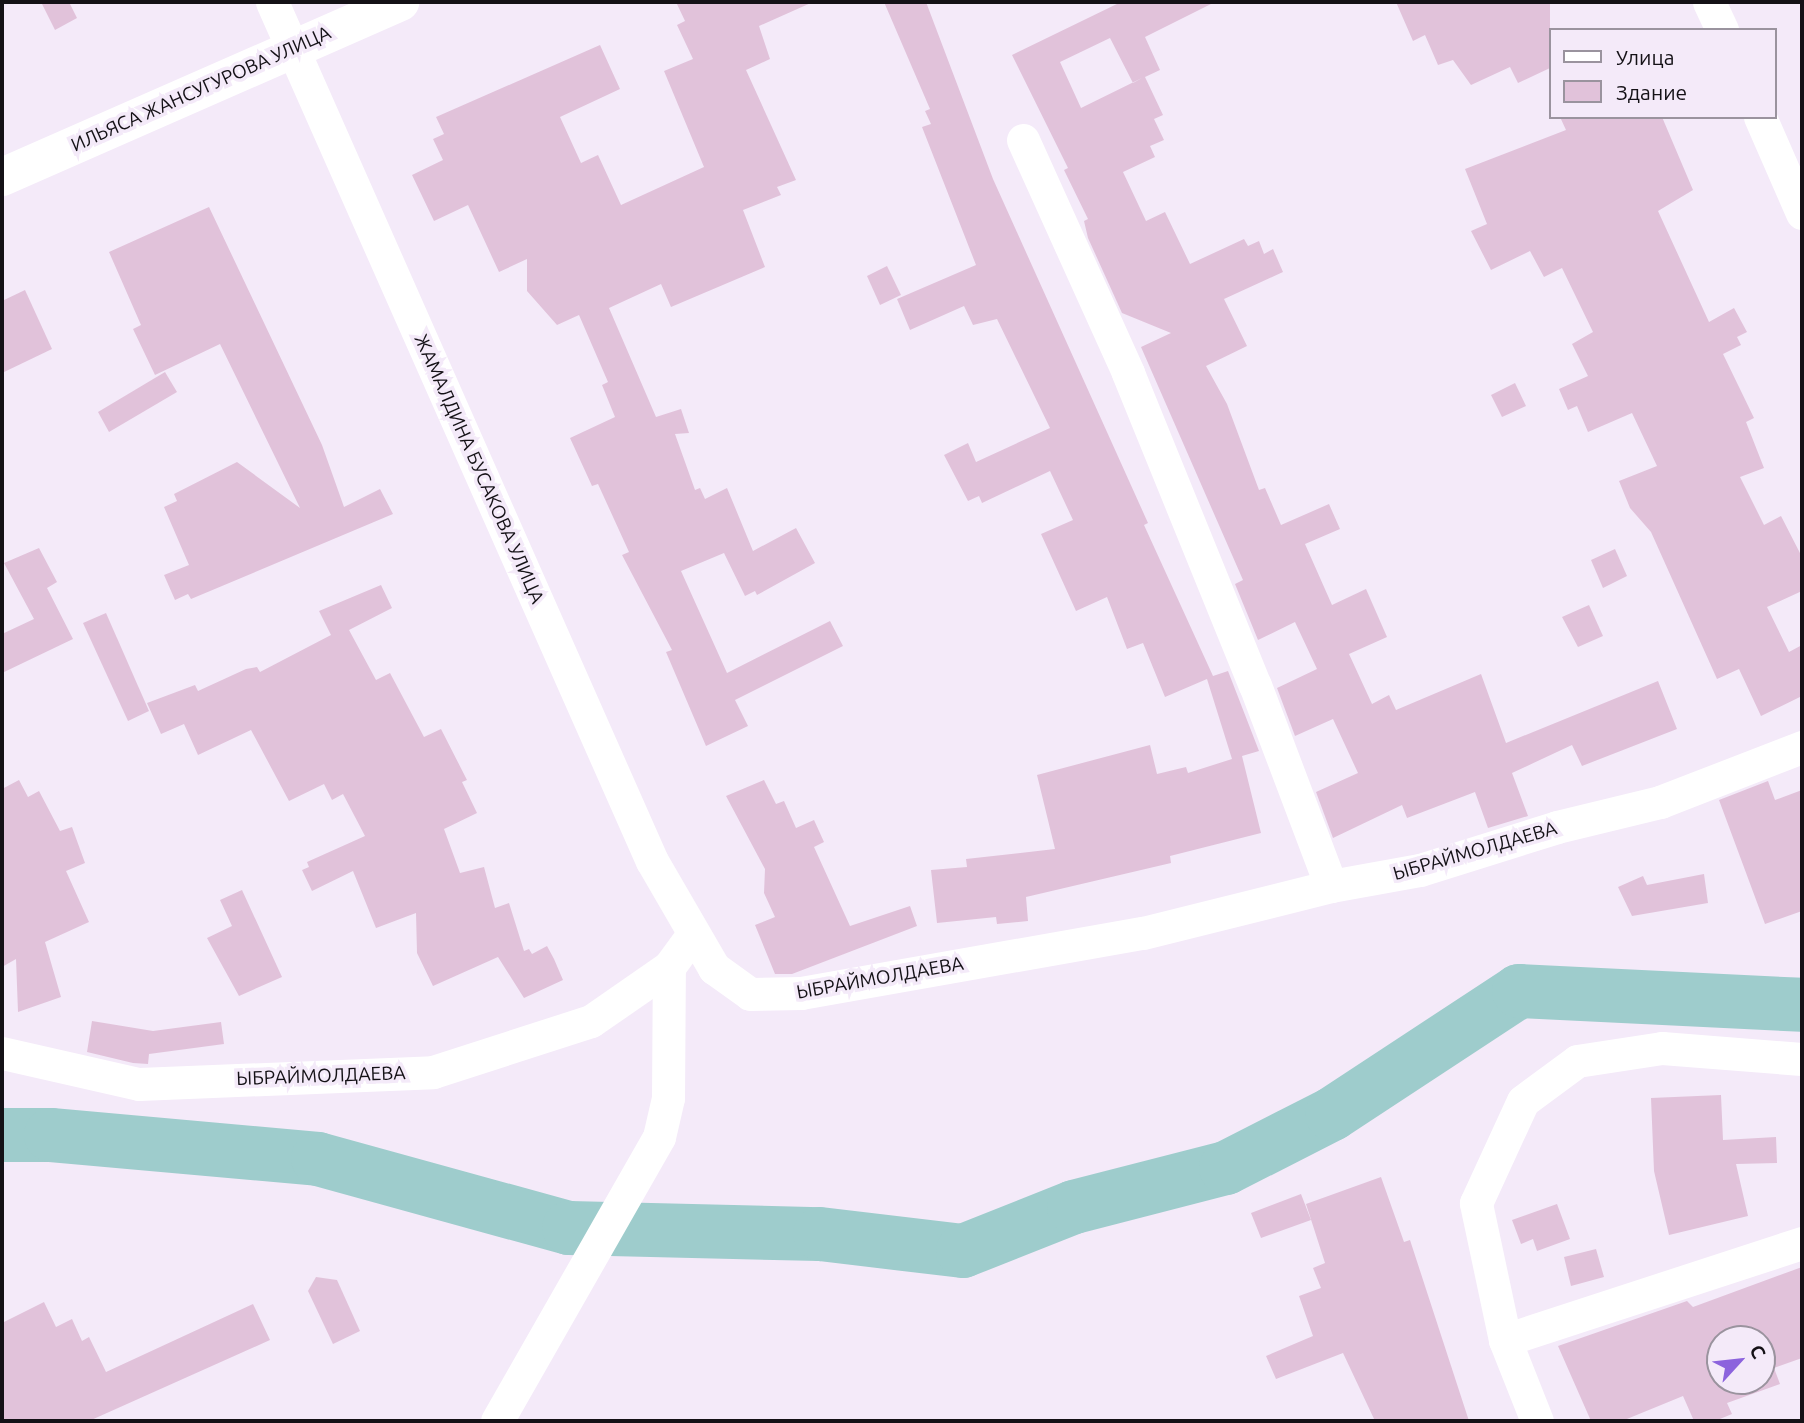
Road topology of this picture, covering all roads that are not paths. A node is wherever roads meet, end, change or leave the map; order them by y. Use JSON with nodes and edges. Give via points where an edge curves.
{"nodes":[{"id":1,"x":272,"y":2,"type":"edge"},
{"id":2,"x":400,"y":2,"type":"edge"},
{"id":3,"x":1709,"y":2,"type":"edge"},
{"id":4,"x":1721,"y":28,"type":"edge"},
{"id":5,"x":294,"y":49,"type":"junction"},
{"id":6,"x":1761,"y":119,"type":"edge"},
{"id":7,"x":1023,"y":140,"type":"dead end"},
{"id":8,"x":2,"y":177,"type":"edge"},
{"id":9,"x":1802,"y":213,"type":"edge"},
{"id":10,"x":1802,"y":747,"type":"edge"},
{"id":11,"x":1331,"y":886,"type":"junction"},
{"id":12,"x":693,"y":934,"type":"junction"},
{"id":13,"x":669,"y":967,"type":"junction"},
{"id":14,"x":2,"y":1053,"type":"edge"},
{"id":15,"x":1802,"y":1059,"type":"edge"},
{"id":16,"x":1802,"y":1242,"type":"edge"},
{"id":17,"x":1505,"y":1340,"type":"junction"},
{"id":18,"x":497,"y":1421,"type":"edge"},
{"id":19,"x":1537,"y":1421,"type":"edge"}],
"edges":[{"from":1,"to":5,"type":"street","name":"ЖАМАЛДИНА БУСАКОВА УЛИЦА"},
{"from":2,"to":5,"type":"street","name":"ИЛЬЯСА ЖАНСУГУРОВА УЛИЦА"},
{"from":3,"to":4,"type":"street"},
{"from":5,"to":8,"type":"street","name":"ИЛЬЯСА ЖАНСУГУРОВА УЛИЦА"},
{"from":5,"to":12,"type":"street","name":"ЖАМАЛДИНА БУСАКОВА УЛИЦА","via":[[652,861]]},
{"from":6,"to":9,"type":"street"},
{"from":7,"to":11,"type":"street","via":[[1128,373]]},
{"from":10,"to":11,"type":"street","name":"ЫБРАЙМОЛДАЕВА","via":[[1660,802],[1557,827],[1420,870]]},
{"from":11,"to":12,"type":"street","name":"ЫБРАЙМОЛДАЕВА","via":[[1143,933],[774,996],[750,994],[734,984],[714,968]]},
{"from":12,"to":13,"type":"street","name":"ЫБРАЙМОЛДАЕВА"},
{"from":13,"to":14,"type":"street","name":"ЫБРАЙМОЛДАЕВА","via":[[592,1021],[433,1072],[139,1084]]},
{"from":13,"to":18,"type":"street","via":[[668,1098],[659,1137]]},
{"from":15,"to":17,"type":"street","via":[[1662,1048],[1577,1061],[1523,1101],[1476,1203]]},
{"from":16,"to":17,"type":"street"},
{"from":17,"to":19,"type":"street"}]}
